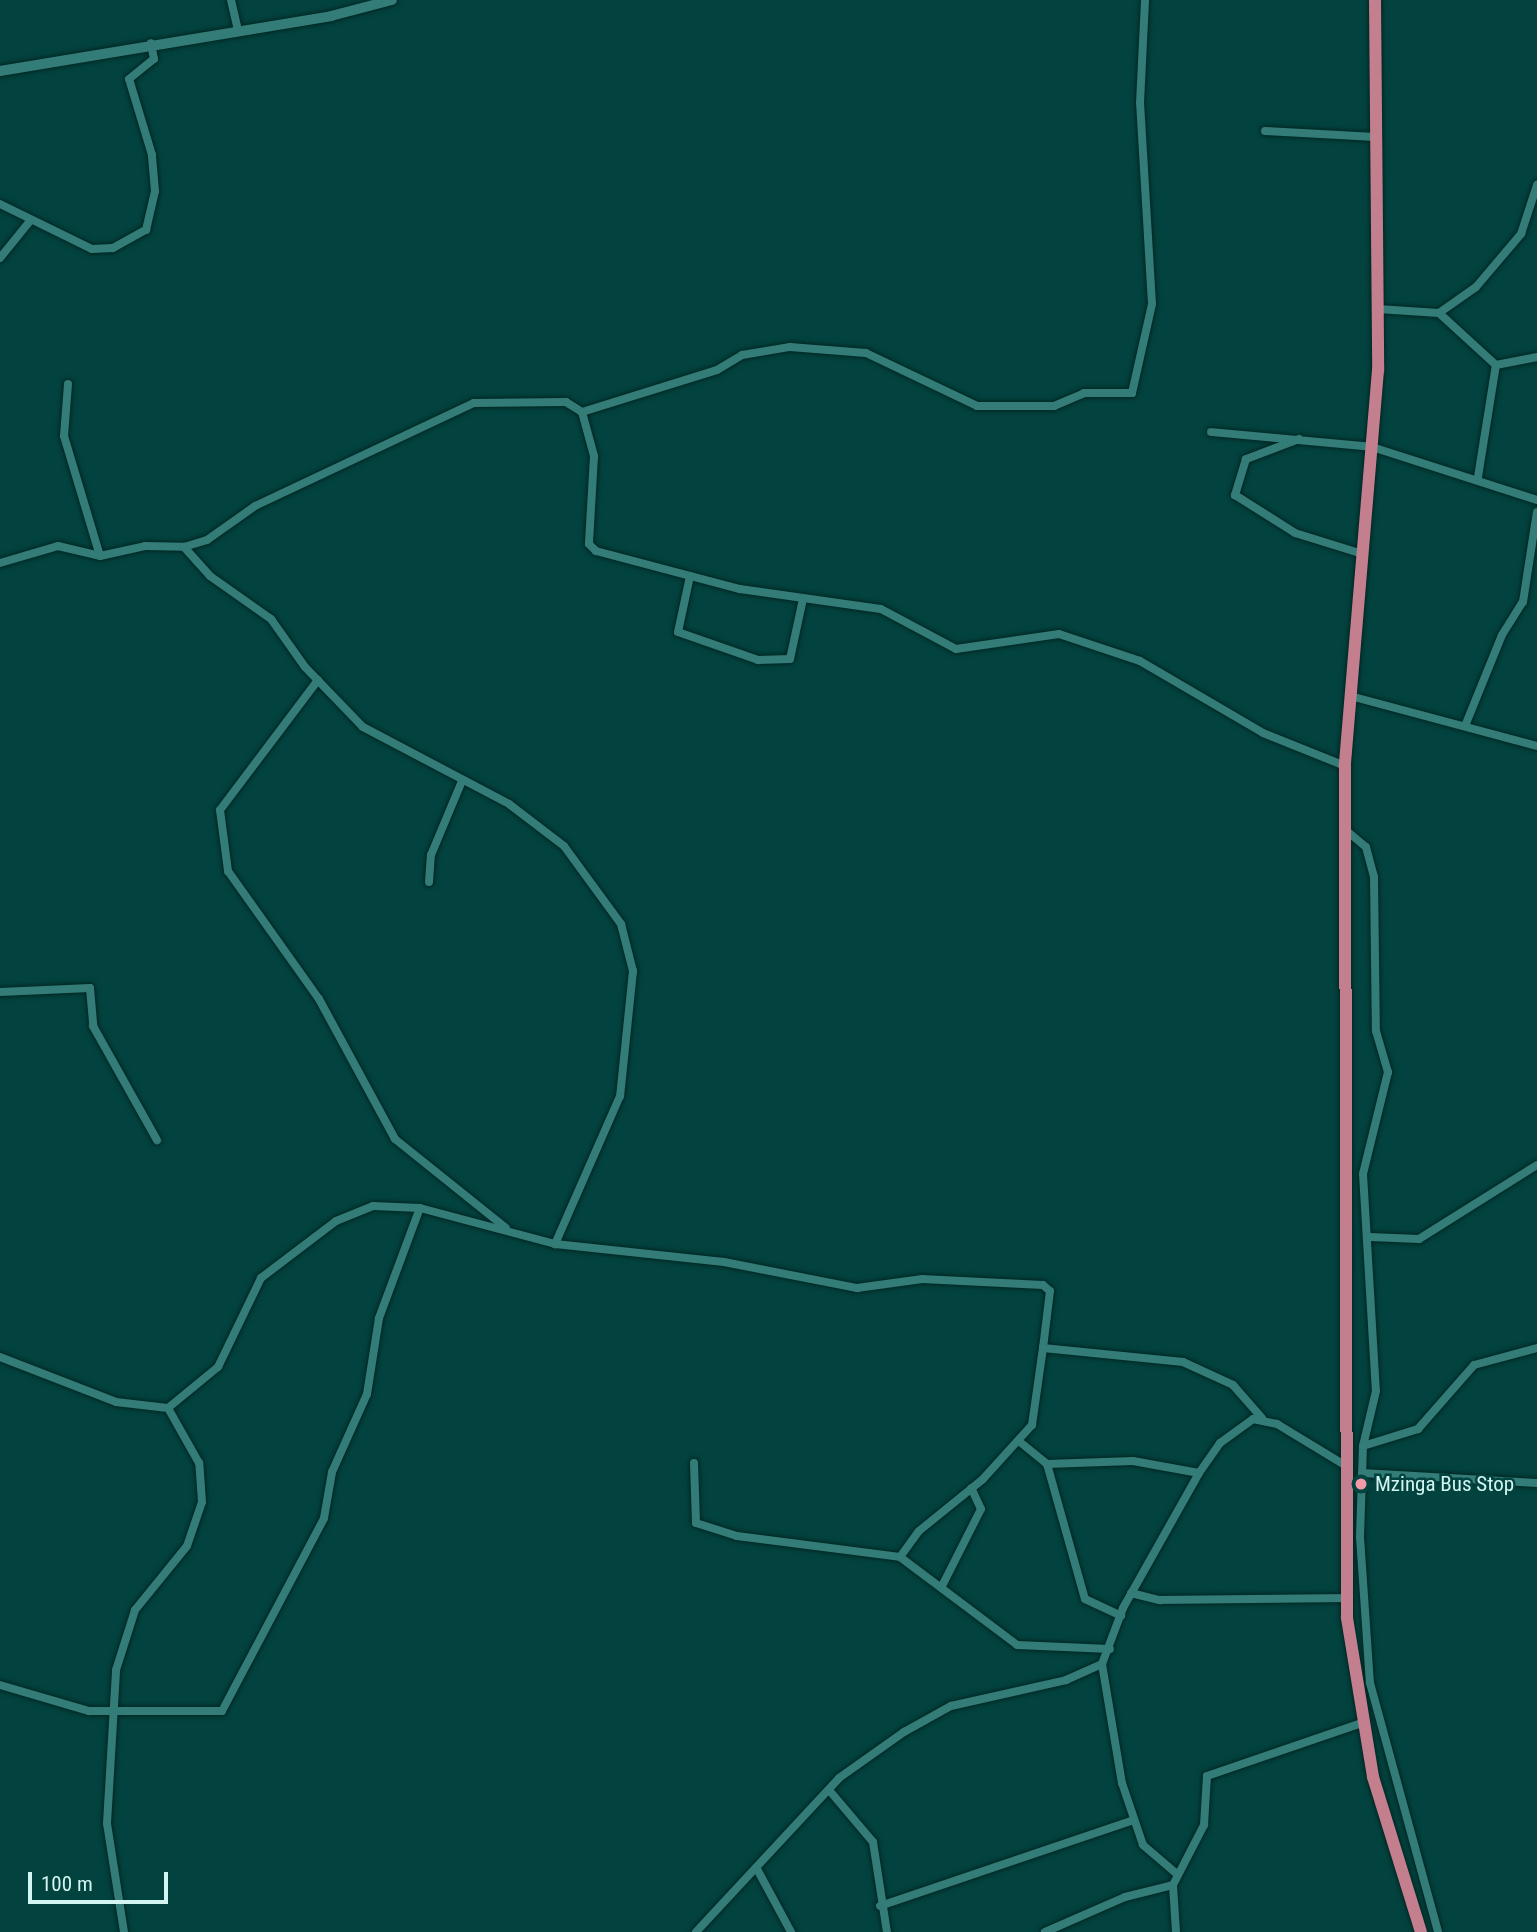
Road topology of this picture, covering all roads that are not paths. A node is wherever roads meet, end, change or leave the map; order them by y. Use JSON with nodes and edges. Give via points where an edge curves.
{"nodes":[{"id":1,"x":231,"y":0,"type":"edge"},
{"id":2,"x":392,"y":0,"type":"edge"},
{"id":3,"x":1145,"y":0,"type":"edge"},
{"id":4,"x":1375,"y":0,"type":"edge"},
{"id":5,"x":238,"y":30,"type":"junction"},
{"id":6,"x":151,"y":43,"type":"junction"},
{"id":7,"x":0,"y":71,"type":"edge"},
{"id":8,"x":1265,"y":131,"type":"dead end"},
{"id":9,"x":1376,"y":137,"type":"junction"},
{"id":10,"x":1537,"y":185,"type":"edge"},
{"id":11,"x":0,"y":203,"type":"edge"},
{"id":12,"x":30,"y":221,"type":"junction"},
{"id":13,"x":0,"y":258,"type":"edge"},
{"id":14,"x":1378,"y":309,"type":"junction"},
{"id":15,"x":1439,"y":313,"type":"junction"},
{"id":16,"x":1537,"y":357,"type":"edge"},
{"id":17,"x":1496,"y":365,"type":"junction"},
{"id":18,"x":68,"y":384,"type":"dead end"},
{"id":19,"x":582,"y":412,"type":"junction"},
{"id":20,"x":1211,"y":432,"type":"dead end"},
{"id":21,"x":1299,"y":439,"type":"junction"},
{"id":22,"x":1372,"y":447,"type":"junction"},
{"id":23,"x":1478,"y":477,"type":"junction"},
{"id":24,"x":1537,"y":500,"type":"edge"},
{"id":25,"x":1537,"y":512,"type":"edge"},
{"id":26,"x":184,"y":547,"type":"junction"},
{"id":27,"x":1363,"y":554,"type":"junction"},
{"id":28,"x":100,"y":556,"type":"junction"},
{"id":29,"x":0,"y":563,"type":"edge"},
{"id":30,"x":690,"y":576,"type":"junction"},
{"id":31,"x":803,"y":599,"type":"junction"},
{"id":32,"x":318,"y":680,"type":"junction"},
{"id":33,"x":1354,"y":697,"type":"junction"},
{"id":34,"x":1465,"y":726,"type":"junction"},
{"id":35,"x":1537,"y":746,"type":"edge"},
{"id":36,"x":1345,"y":766,"type":"junction"},
{"id":37,"x":462,"y":780,"type":"junction"},
{"id":38,"x":1348,"y":832,"type":"junction"},
{"id":39,"x":429,"y":883,"type":"dead end"},
{"id":40,"x":0,"y":992,"type":"edge"},
{"id":41,"x":157,"y":1140,"type":"dead end"},
{"id":42,"x":1537,"y":1165,"type":"edge"},
{"id":43,"x":1529,"y":1172,"type":"junction"},
{"id":44,"x":1537,"y":1179,"type":"edge"},
{"id":45,"x":420,"y":1208,"type":"junction"},
{"id":46,"x":508,"y":1230,"type":"junction"},
{"id":47,"x":1370,"y":1237,"type":"junction"},
{"id":48,"x":555,"y":1244,"type":"junction"},
{"id":49,"x":1043,"y":1348,"type":"junction"},
{"id":50,"x":1537,"y":1348,"type":"edge"},
{"id":51,"x":0,"y":1357,"type":"edge"},
{"id":52,"x":168,"y":1408,"type":"junction"},
{"id":53,"x":1262,"y":1418,"type":"junction"},
{"id":54,"x":1020,"y":1442,"type":"junction"},
{"id":55,"x":1363,"y":1446,"type":"junction"},
{"id":56,"x":695,"y":1463,"type":"dead end"},
{"id":57,"x":1047,"y":1464,"type":"junction"},
{"id":58,"x":1348,"y":1467,"type":"junction"},
{"id":59,"x":1199,"y":1473,"type":"junction"},
{"id":60,"x":1362,"y":1473,"type":"junction"},
{"id":61,"x":1537,"y":1483,"type":"edge"},
{"id":62,"x":971,"y":1488,"type":"junction"},
{"id":63,"x":900,"y":1557,"type":"junction"},
{"id":64,"x":942,"y":1586,"type":"junction"},
{"id":65,"x":1131,"y":1593,"type":"junction"},
{"id":66,"x":1346,"y":1598,"type":"junction"},
{"id":67,"x":1121,"y":1616,"type":"junction"},
{"id":68,"x":1110,"y":1649,"type":"junction"},
{"id":69,"x":1102,"y":1664,"type":"junction"},
{"id":70,"x":0,"y":1685,"type":"edge"},
{"id":71,"x":109,"y":1711,"type":"junction"},
{"id":72,"x":1362,"y":1723,"type":"junction"},
{"id":73,"x":829,"y":1790,"type":"junction"},
{"id":74,"x":1134,"y":1821,"type":"junction"},
{"id":75,"x":757,"y":1869,"type":"junction"},
{"id":76,"x":1177,"y":1874,"type":"junction"},
{"id":77,"x":1173,"y":1885,"type":"junction"},
{"id":78,"x":880,"y":1906,"type":"junction"},
{"id":79,"x":124,"y":1932,"type":"edge"},
{"id":80,"x":696,"y":1932,"type":"edge"},
{"id":81,"x":791,"y":1932,"type":"edge"},
{"id":82,"x":887,"y":1932,"type":"edge"},
{"id":83,"x":1045,"y":1932,"type":"edge"},
{"id":84,"x":1176,"y":1932,"type":"edge"},
{"id":85,"x":1421,"y":1932,"type":"edge"},
{"id":86,"x":1438,"y":1932,"type":"edge"}],
"edges":[{"from":1,"to":5,"type":"street"},
{"from":2,"to":5,"type":"main road"},
{"from":3,"to":19,"type":"street","via":[[1140,103],[1152,304],[1132,393],[1084,393],[1054,406],[977,406],[866,354],[790,347],[742,355],[717,370]]},
{"from":4,"to":9,"type":"highway"},
{"from":5,"to":6,"type":"main road"},
{"from":6,"to":7,"type":"main road"},
{"from":6,"to":12,"type":"street","via":[[154,59],[129,79],[152,155],[149,226],[103,251]]},
{"from":8,"to":9,"type":"street"},
{"from":9,"to":14,"type":"highway"},
{"from":10,"to":15,"type":"street","via":[[1521,234],[1476,287]]},
{"from":11,"to":12,"type":"street"},
{"from":12,"to":13,"type":"street"},
{"from":14,"to":15,"type":"street"},
{"from":14,"to":22,"type":"highway"},
{"from":15,"to":17,"type":"street"},
{"from":16,"to":17,"type":"street"},
{"from":17,"to":23,"type":"street"},
{"from":18,"to":28,"type":"street","via":[[64,436]]},
{"from":19,"to":26,"type":"street","via":[[549,399],[474,403],[255,506],[207,540]]},
{"from":19,"to":30,"type":"street","via":[[595,463],[592,548]]},
{"from":20,"to":21,"type":"street"},
{"from":21,"to":22,"type":"street"},
{"from":21,"to":27,"type":"street","via":[[1246,459],[1235,495],[1295,533]]},
{"from":22,"to":23,"type":"street"},
{"from":22,"to":27,"type":"highway"},
{"from":23,"to":24,"type":"street"},
{"from":25,"to":34,"type":"street","via":[[1523,602],[1502,635]]},
{"from":26,"to":28,"type":"street","via":[[145,546]]},
{"from":26,"to":32,"type":"street","via":[[210,576],[262,610]]},
{"from":27,"to":33,"type":"highway"},
{"from":28,"to":29,"type":"street","via":[[58,546]]},
{"from":30,"to":31,"type":"street"},
{"from":30,"to":31,"type":"street","via":[[678,632],[758,660],[790,659]]},
{"from":31,"to":36,"type":"street","via":[[898,614],[956,649],[1059,634],[1109,649],[1264,733]]},
{"from":32,"to":37,"type":"street","via":[[380,740]]},
{"from":32,"to":46,"type":"street","via":[[220,810],[228,871],[327,1011],[395,1139]]},
{"from":33,"to":34,"type":"street"},
{"from":33,"to":36,"type":"highway"},
{"from":34,"to":35,"type":"street"},
{"from":36,"to":38,"type":"highway"},
{"from":37,"to":39,"type":"street","via":[[431,855]]},
{"from":37,"to":48,"type":"street","via":[[509,804],[582,864],[630,948],[634,971],[620,1096]]},
{"from":38,"to":47,"type":"street","via":[[1366,847],[1374,877],[1376,1031],[1388,1072],[1363,1174]]},
{"from":38,"to":58,"type":"highway"},
{"from":40,"to":41,"type":"street","via":[[90,988],[93,1026]]},
{"from":42,"to":43,"type":"street"},
{"from":43,"to":44,"type":"street"},
{"from":43,"to":47,"type":"street","via":[[1419,1239]]},
{"from":45,"to":46,"type":"street"},
{"from":45,"to":52,"type":"street","via":[[355,1210],[269,1272],[251,1294],[236,1339],[218,1367]]},
{"from":45,"to":71,"type":"street","via":[[379,1318],[368,1394],[332,1472],[324,1518],[222,1712]]},
{"from":46,"to":48,"type":"street"},
{"from":47,"to":55,"type":"street","via":[[1376,1391]]},
{"from":48,"to":49,"type":"street","via":[[724,1262],[857,1289],[922,1279],[1043,1285],[1050,1291]]},
{"from":49,"to":53,"type":"street","via":[[1183,1362],[1233,1385]]},
{"from":49,"to":54,"type":"street","via":[[1040,1403]]},
{"from":50,"to":55,"type":"street","via":[[1474,1365],[1418,1429]]},
{"from":51,"to":52,"type":"street","via":[[96,1396]]},
{"from":52,"to":71,"type":"street","via":[[199,1463],[200,1517],[176,1564],[135,1610]]},
{"from":53,"to":58,"type":"street"},
{"from":53,"to":59,"type":"street","via":[[1220,1443]]},
{"from":54,"to":57,"type":"street"},
{"from":54,"to":62,"type":"street"},
{"from":55,"to":60,"type":"street"},
{"from":56,"to":63,"type":"street","via":[[696,1523],[737,1536]]},
{"from":57,"to":59,"type":"street","via":[[1133,1461]]},
{"from":57,"to":67,"type":"street","via":[[1085,1599]]},
{"from":58,"to":66,"type":"highway"},
{"from":59,"to":65,"type":"street"},
{"from":60,"to":61,"type":"street"},
{"from":60,"to":86,"type":"street","via":[[1370,1683]]},
{"from":62,"to":63,"type":"street","via":[[938,1512]]},
{"from":62,"to":64,"type":"street","via":[[981,1509]]},
{"from":63,"to":64,"type":"street"},
{"from":64,"to":68,"type":"street","via":[[1017,1645]]},
{"from":65,"to":66,"type":"street","via":[[1160,1600]]},
{"from":65,"to":67,"type":"street"},
{"from":66,"to":72,"type":"highway"},
{"from":67,"to":68,"type":"street"},
{"from":68,"to":69,"type":"street"},
{"from":69,"to":73,"type":"street","via":[[1066,1680],[951,1706],[904,1732]]},
{"from":69,"to":74,"type":"street"},
{"from":70,"to":71,"type":"street"},
{"from":71,"to":79,"type":"street","via":[[108,1842]]},
{"from":72,"to":76,"type":"street","via":[[1207,1776],[1204,1825]]},
{"from":72,"to":85,"type":"highway"},
{"from":73,"to":75,"type":"street"},
{"from":73,"to":78,"type":"street","via":[[873,1842]]},
{"from":74,"to":76,"type":"street","via":[[1147,1853]]},
{"from":74,"to":78,"type":"street"},
{"from":75,"to":80,"type":"street"},
{"from":75,"to":81,"type":"street"},
{"from":76,"to":77,"type":"street"},
{"from":77,"to":83,"type":"street","via":[[1125,1897]]},
{"from":77,"to":84,"type":"street"},
{"from":78,"to":82,"type":"street"}]}
